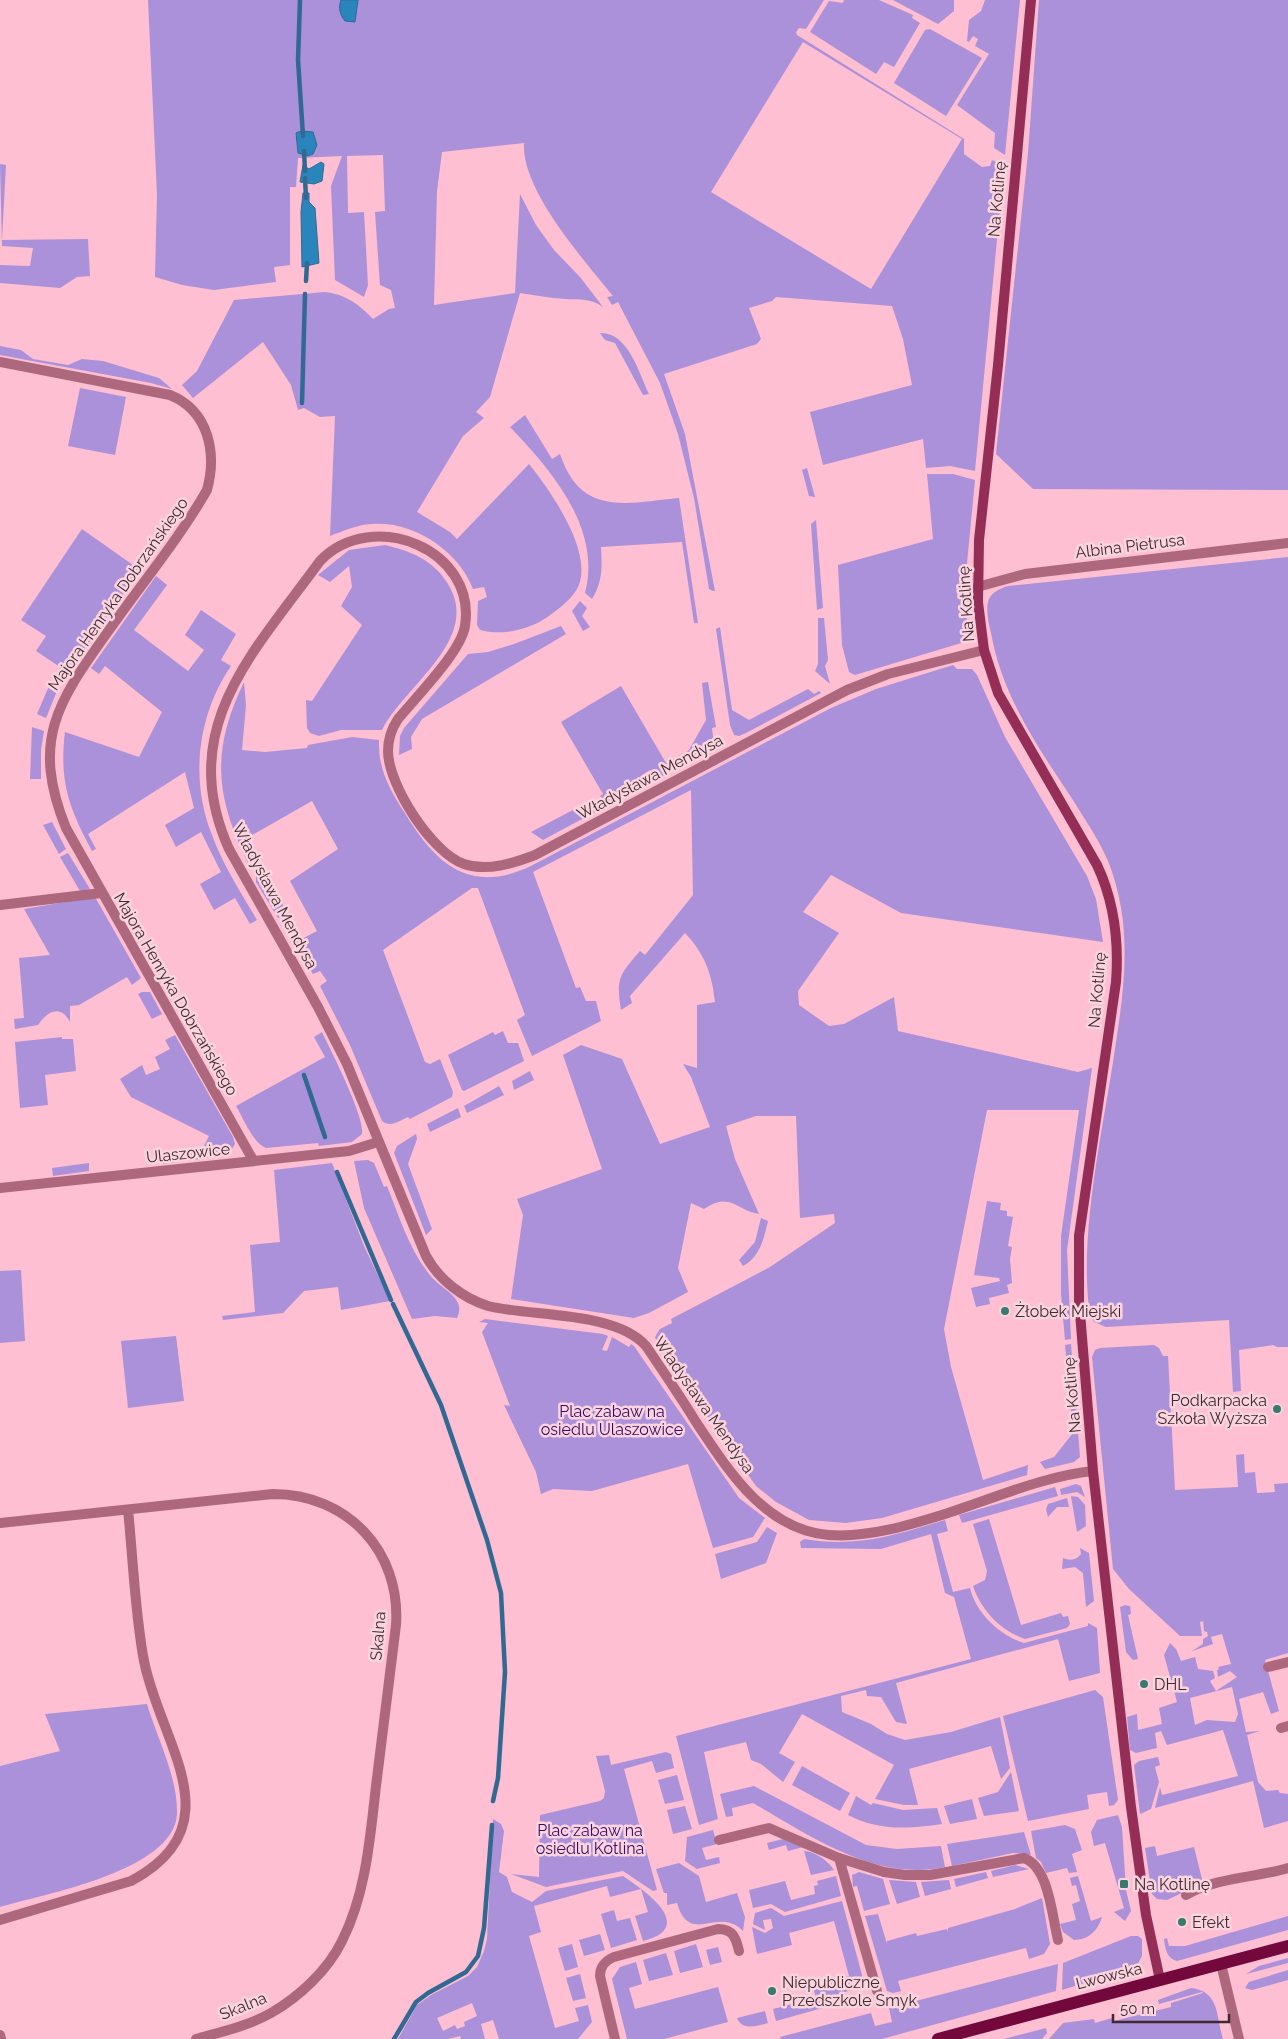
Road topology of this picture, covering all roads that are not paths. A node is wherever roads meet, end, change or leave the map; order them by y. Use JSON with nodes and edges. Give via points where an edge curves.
{"nodes":[{"id":1,"x":1031,"y":0,"type":"edge"},
{"id":2,"x":0,"y":362,"type":"edge"},
{"id":3,"x":1288,"y":543,"type":"edge"},
{"id":4,"x":977,"y":587,"type":"junction"},
{"id":5,"x":984,"y":650,"type":"junction"},
{"id":6,"x":101,"y":893,"type":"junction"},
{"id":7,"x":0,"y":905,"type":"edge"},
{"id":8,"x":378,"y":1142,"type":"junction"},
{"id":9,"x":253,"y":1160,"type":"junction"},
{"id":10,"x":0,"y":1188,"type":"edge"},
{"id":11,"x":1093,"y":1471,"type":"junction"},
{"id":12,"x":128,"y":1510,"type":"junction"},
{"id":13,"x":0,"y":1523,"type":"edge"},
{"id":14,"x":1288,"y":1662,"type":"edge"},
{"id":15,"x":1268,"y":1668,"type":"dead end"},
{"id":16,"x":719,"y":1840,"type":"dead end"},
{"id":17,"x":839,"y":1858,"type":"junction"},
{"id":18,"x":1288,"y":1868,"type":"edge"},
{"id":19,"x":1186,"y":1895,"type":"dead end"},
{"id":20,"x":0,"y":1920,"type":"edge"},
{"id":21,"x":1058,"y":1940,"type":"dead end"},
{"id":22,"x":1288,"y":1946,"type":"edge"},
{"id":23,"x":739,"y":1951,"type":"dead end"},
{"id":24,"x":1221,"y":1964,"type":"junction"},
{"id":25,"x":1160,"y":1980,"type":"junction"},
{"id":26,"x":877,"y":1991,"type":"dead end"},
{"id":27,"x":0,"y":2035,"type":"edge"},
{"id":28,"x":1,"y":2039,"type":"edge"},
{"id":29,"x":196,"y":2039,"type":"edge"},
{"id":30,"x":615,"y":2039,"type":"edge"},
{"id":31,"x":938,"y":2039,"type":"edge"},
{"id":32,"x":1239,"y":2039,"type":"edge"}],
"edges":[{"from":1,"to":4,"type":"street","name":"Na Kotlinę"},
{"from":2,"to":6,"type":"street","name":"Majora Henryka Dobrzańskiego","via":[[170,396],[193,411],[209,436],[211,466],[207,490],[73,680],[55,720],[50,763],[54,796],[66,828]]},
{"from":3,"to":4,"type":"street","name":"Albina Pietrusa","via":[[1025,574]]},
{"from":4,"to":5,"type":"street","name":"Na Kotlinę"},
{"from":5,"to":8,"type":"street","name":"Władysława Mendysa","via":[[888,674],[847,690],[536,855],[492,866],[466,865],[443,852],[421,826],[393,777],[388,750],[395,724],[452,653],[463,633],[465,612],[457,582],[447,566],[431,552],[397,537],[358,538],[327,554],[241,668],[230,689],[213,742],[212,790],[218,823],[229,849],[332,1033]]},
{"from":5,"to":11,"type":"street","name":"Na Kotlinę","via":[[1004,705],[1103,878],[1114,921],[1116,982],[1094,1119],[1078,1255]]},
{"from":6,"to":7,"type":"street"},
{"from":6,"to":9,"type":"street","name":"Majora Henryka Dobrzańskiego"},
{"from":8,"to":9,"type":"street","name":"Ulaszowice","via":[[349,1151]]},
{"from":8,"to":11,"type":"street","name":"Władysława Mendysa","via":[[426,1256],[450,1285],[474,1302],[488,1306],[609,1324],[636,1336],[741,1485],[766,1508],[796,1527],[830,1535],[891,1529],[1068,1475]]},
{"from":9,"to":10,"type":"street","name":"Ulaszowice"},
{"from":11,"to":25,"type":"street","name":"Na Kotlinę","via":[[1131,1807]]},
{"from":12,"to":13,"type":"street","name":"Skalna"},
{"from":12,"to":20,"type":"street","via":[[144,1661],[184,1787],[186,1815],[183,1827],[168,1856],[131,1881]]},
{"from":12,"to":29,"type":"street","name":"Skalna","via":[[273,1494],[294,1494],[316,1500],[341,1513],[376,1544],[390,1571],[396,1597],[396,1625],[373,1822],[361,1886],[346,1933],[322,1970],[283,2005],[250,2023]]},
{"from":14,"to":15,"type":"street"},
{"from":16,"to":17,"type":"street","via":[[769,1828]]},
{"from":17,"to":21,"type":"street","via":[[884,1872],[917,1876],[1024,1858],[1033,1862],[1041,1872]]},
{"from":17,"to":26,"type":"street"},
{"from":18,"to":19,"type":"street","via":[[1249,1875]]},
{"from":22,"to":24,"type":"main road","name":"Lwowska"},
{"from":23,"to":30,"type":"street","via":[[731,1932],[718,1929],[606,1961],[600,1976]]},
{"from":24,"to":25,"type":"main road","name":"Lwowska"},
{"from":24,"to":32,"type":"street"},
{"from":25,"to":31,"type":"main road","name":"Lwowska"},
{"from":27,"to":28,"type":"street"}]}
